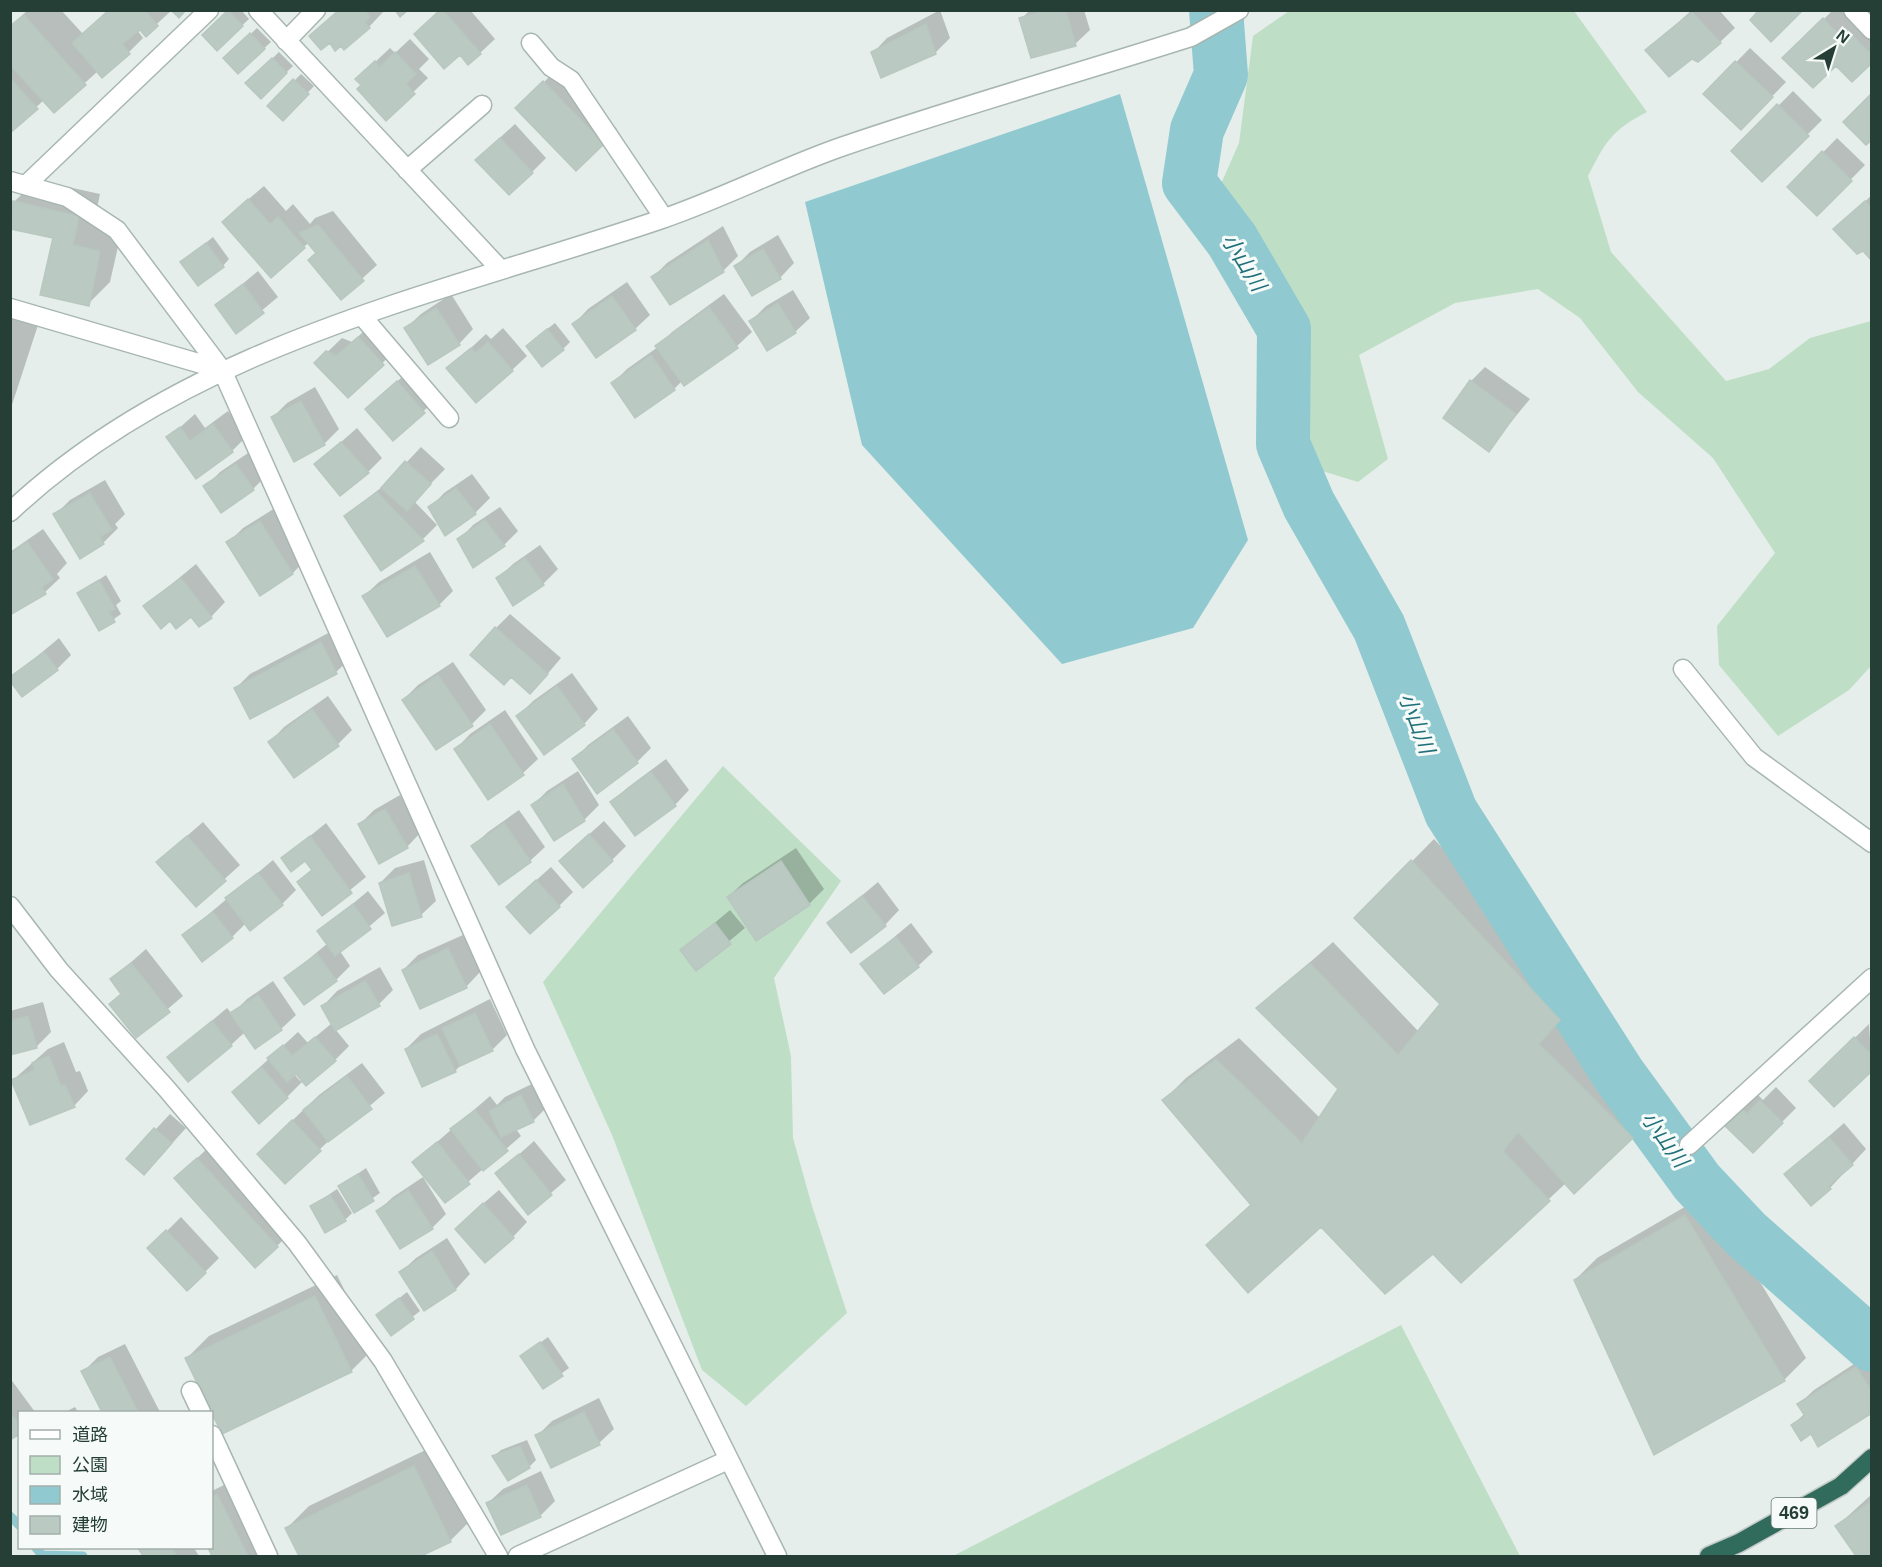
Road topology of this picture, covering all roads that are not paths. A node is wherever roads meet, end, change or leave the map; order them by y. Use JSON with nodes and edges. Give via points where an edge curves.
{"nodes":[{"id":1,"x":209,"y":10,"type":"edge"},
{"id":2,"x":258,"y":10,"type":"edge"},
{"id":3,"x":316,"y":10,"type":"edge"},
{"id":4,"x":1239,"y":10,"type":"edge"},
{"id":5,"x":1853,"y":10,"type":"edge"},
{"id":6,"x":1872,"y":30,"type":"edge"},
{"id":7,"x":286,"y":41,"type":"junction"},
{"id":8,"x":531,"y":43,"type":"dead end"},
{"id":9,"x":482,"y":105,"type":"dead end"},
{"id":10,"x":407,"y":170,"type":"junction"},
{"id":11,"x":19,"y":182,"type":"edge"},
{"id":12,"x":664,"y":218,"type":"junction"},
{"id":13,"x":501,"y":270,"type":"junction"},
{"id":14,"x":10,"y":308,"type":"edge"},
{"id":15,"x":362,"y":316,"type":"junction"},
{"id":16,"x":222,"y":370,"type":"junction"},
{"id":17,"x":449,"y":418,"type":"dead end"},
{"id":18,"x":10,"y":512,"type":"edge"},
{"id":19,"x":1683,"y":669,"type":"dead end"},
{"id":20,"x":1872,"y":843,"type":"edge"},
{"id":21,"x":10,"y":906,"type":"edge"},
{"id":22,"x":1872,"y":978,"type":"edge"},
{"id":23,"x":1689,"y":1145,"type":"dead end"},
{"id":24,"x":191,"y":1391,"type":"dead end"},
{"id":25,"x":200,"y":1411,"type":"edge"},
{"id":26,"x":213,"y":1437,"type":"edge"},
{"id":27,"x":1872,"y":1458,"type":"edge"},
{"id":28,"x":728,"y":1460,"type":"junction"},
{"id":29,"x":268,"y":1557,"type":"edge"},
{"id":30,"x":498,"y":1557,"type":"edge"},
{"id":31,"x":518,"y":1557,"type":"edge"},
{"id":32,"x":777,"y":1557,"type":"edge"},
{"id":33,"x":1709,"y":1557,"type":"edge"}],
"edges":[{"from":1,"to":11,"type":"street"},
{"from":2,"to":7,"type":"street"},
{"from":3,"to":7,"type":"street"},
{"from":4,"to":12,"type":"street","via":[[1197,33],[840,147]]},
{"from":5,"to":6,"type":"street"},
{"from":7,"to":10,"type":"street"},
{"from":8,"to":12,"type":"street","via":[[551,67],[571,80]]},
{"from":9,"to":10,"type":"street"},
{"from":10,"to":13,"type":"street"},
{"from":11,"to":16,"type":"street","via":[[67,196],[117,230]]},
{"from":12,"to":13,"type":"street"},
{"from":13,"to":15,"type":"street"},
{"from":14,"to":16,"type":"street"},
{"from":15,"to":16,"type":"street"},
{"from":15,"to":17,"type":"street"},
{"from":16,"to":18,"type":"street","via":[[128,421]]},
{"from":16,"to":28,"type":"street","via":[[525,1049]]},
{"from":19,"to":20,"type":"street","via":[[1754,757]]},
{"from":21,"to":30,"type":"street","via":[[59,970],[166,1088],[297,1243],[383,1361]]},
{"from":22,"to":23,"type":"street"},
{"from":24,"to":25,"type":"street"},
{"from":26,"to":29,"type":"street"},
{"from":27,"to":33,"type":"highway","number":"469","via":[[1841,1486]]},
{"from":28,"to":31,"type":"street"},
{"from":28,"to":32,"type":"street"}]}
